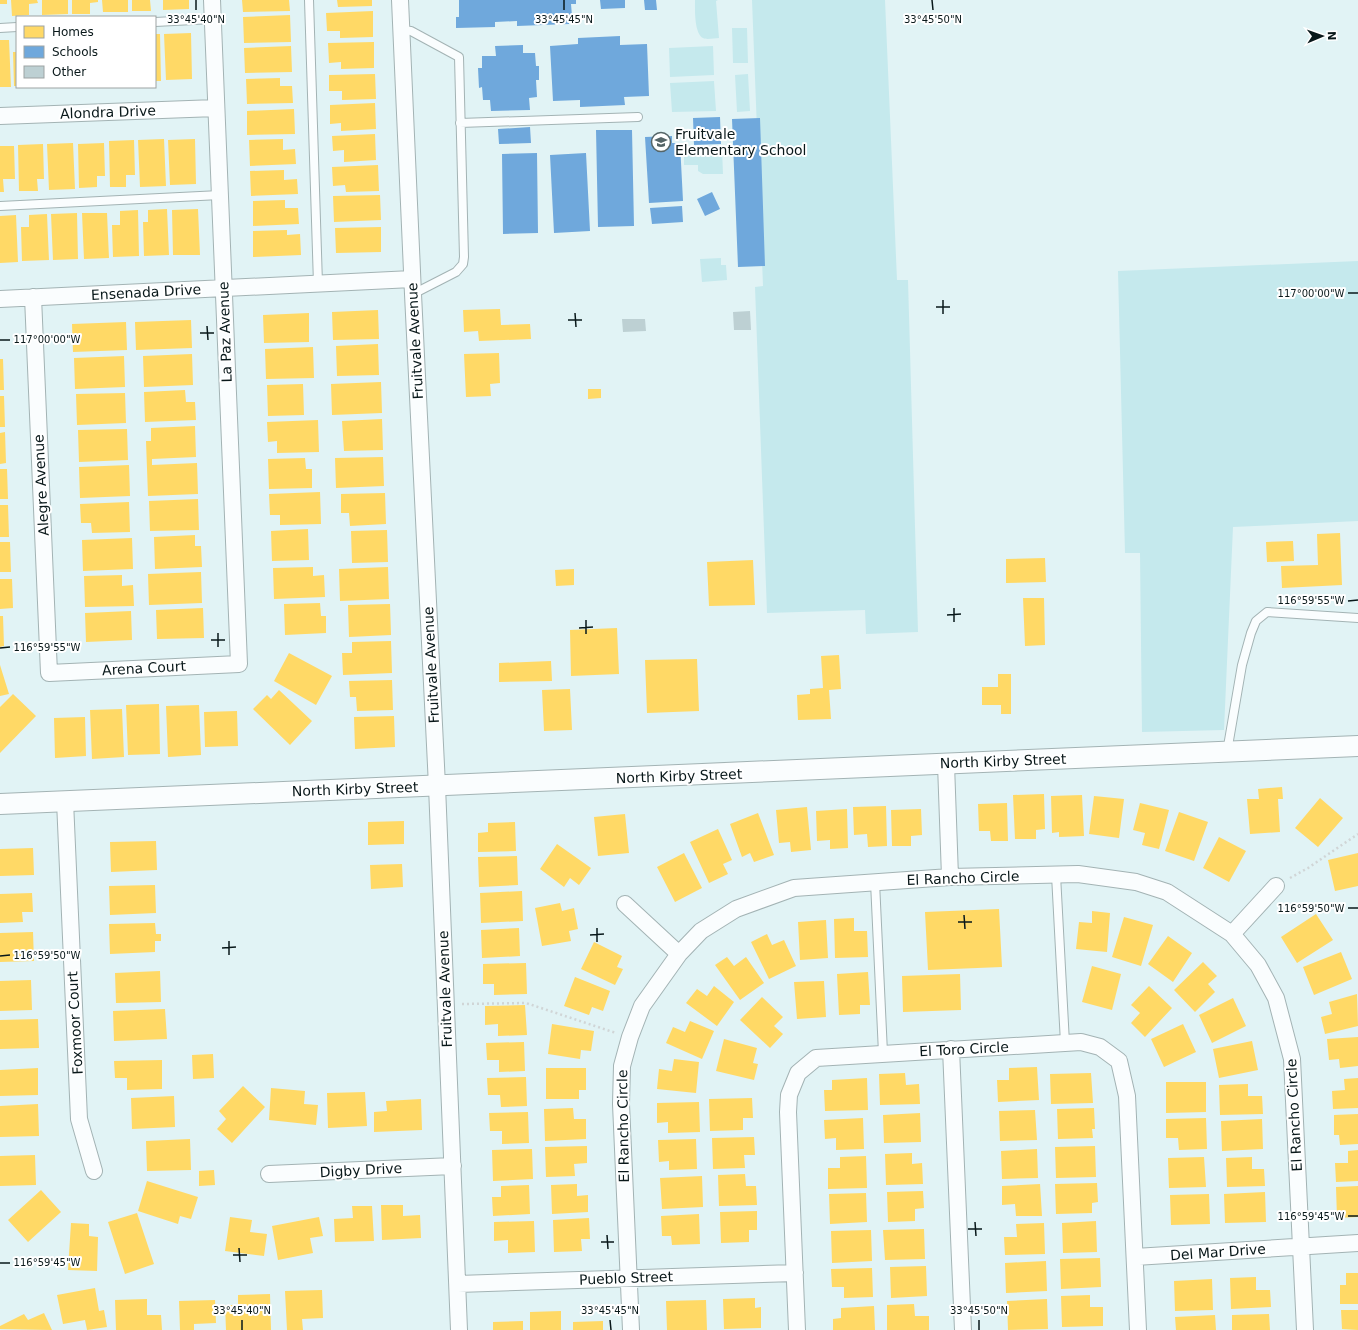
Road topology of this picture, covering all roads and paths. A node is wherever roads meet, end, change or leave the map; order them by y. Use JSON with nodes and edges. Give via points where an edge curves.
{"nodes":[{"id":1,"x":212,"y":0,"type":"edge"},
{"id":2,"x":309,"y":0,"type":"edge"},
{"id":3,"x":400,"y":0,"type":"edge"},
{"id":4,"x":213,"y":19,"type":"junction"},
{"id":5,"x":156,"y":22,"type":"edge"},
{"id":6,"x":16,"y":27,"type":"edge"},
{"id":7,"x":0,"y":28,"type":"edge"},
{"id":8,"x":402,"y":30,"type":"junction"},
{"id":9,"x":216,"y":108,"type":"junction"},
{"id":10,"x":0,"y":116,"type":"edge"},
{"id":11,"x":638,"y":117,"type":"dead end"},
{"id":12,"x":460,"y":123,"type":"junction"},
{"id":13,"x":220,"y":195,"type":"junction"},
{"id":14,"x":0,"y":206,"type":"edge"},
{"id":15,"x":318,"y":284,"type":"junction"},
{"id":16,"x":413,"y":287,"type":"junction"},
{"id":17,"x":224,"y":288,"type":"junction"},
{"id":18,"x":33,"y":297,"type":"junction"},
{"id":19,"x":0,"y":299,"type":"edge"},
{"id":20,"x":1358,"y":618,"type":"edge"},
{"id":21,"x":238,"y":664,"type":"joint"},
{"id":22,"x":50,"y":673,"type":"joint"},
{"id":23,"x":1358,"y":746,"type":"edge"},
{"id":24,"x":1227,"y":752,"type":"junction"},
{"id":25,"x":946,"y":764,"type":"junction"},
{"id":26,"x":437,"y":786,"type":"junction"},
{"id":27,"x":65,"y":801,"type":"junction"},
{"id":28,"x":0,"y":804,"type":"edge"},
{"id":29,"x":1358,"y":834,"type":"edge"},
{"id":30,"x":1056,"y":875,"type":"junction"},
{"id":31,"x":950,"y":877,"type":"junction"},
{"id":32,"x":875,"y":882,"type":"junction"},
{"id":33,"x":1276,"y":886,"type":"joint"},
{"id":34,"x":625,"y":904,"type":"dead end"},
{"id":35,"x":1232,"y":934,"type":"junction"},
{"id":36,"x":679,"y":954,"type":"junction"},
{"id":37,"x":459,"y":1004,"type":"dead end"},
{"id":38,"x":630,"y":1037,"type":"junction"},
{"id":39,"x":1065,"y":1043,"type":"junction"},
{"id":40,"x":951,"y":1049,"type":"junction"},
{"id":41,"x":883,"y":1053,"type":"junction"},
{"id":42,"x":453,"y":1166,"type":"junction"},
{"id":43,"x":94,"y":1171,"type":"dead end"},
{"id":44,"x":269,"y":1174,"type":"dead end"},
{"id":45,"x":1358,"y":1243,"type":"edge"},
{"id":46,"x":1301,"y":1247,"type":"junction"},
{"id":47,"x":1134,"y":1257,"type":"junction"},
{"id":48,"x":795,"y":1273,"type":"junction"},
{"id":49,"x":629,"y":1278,"type":"junction"},
{"id":50,"x":458,"y":1284,"type":"junction"},
{"id":51,"x":459,"y":1330,"type":"edge"},
{"id":52,"x":631,"y":1330,"type":"edge"},
{"id":53,"x":797,"y":1330,"type":"edge"},
{"id":54,"x":963,"y":1330,"type":"edge"},
{"id":55,"x":1138,"y":1330,"type":"edge"},
{"id":56,"x":1305,"y":1330,"type":"edge"}],
"edges":[{"from":1,"to":4,"type":"street","name":"La Paz Avenue"},
{"from":2,"to":15,"type":"lane"},
{"from":3,"to":8,"type":"street","name":"Fruitvale Avenue"},
{"from":4,"to":5,"type":"lane"},
{"from":4,"to":9,"type":"street","name":"La Paz Avenue"},
{"from":6,"to":7,"type":"lane"},
{"from":8,"to":12,"type":"lane","via":[[411,30],[459,57]]},
{"from":8,"to":16,"type":"street","name":"Fruitvale Avenue"},
{"from":9,"to":10,"type":"street","name":"Alondra Drive"},
{"from":9,"to":13,"type":"street","name":"La Paz Avenue"},
{"from":11,"to":12,"type":"lane"},
{"from":12,"to":16,"type":"lane","via":[[463,264],[456,272]]},
{"from":13,"to":14,"type":"lane"},
{"from":13,"to":17,"type":"street","name":"La Paz Avenue"},
{"from":15,"to":16,"type":"street","name":"Ensenada Drive"},
{"from":15,"to":17,"type":"street","name":"Ensenada Drive"},
{"from":16,"to":26,"type":"street","name":"Fruitvale Avenue"},
{"from":17,"to":18,"type":"street","name":"Ensenada Drive"},
{"from":17,"to":21,"type":"street","name":"La Paz Avenue"},
{"from":18,"to":19,"type":"street","name":"Ensenada Drive"},
{"from":18,"to":22,"type":"street","name":"Alegre Avenue"},
{"from":20,"to":24,"type":"lane","via":[[1267,612],[1256,621],[1242,665]]},
{"from":21,"to":22,"type":"street","name":"Arena Court"},
{"from":23,"to":24,"type":"street","name":"North Kirby Street"},
{"from":24,"to":25,"type":"street","name":"North Kirby Street"},
{"from":25,"to":26,"type":"street","name":"North Kirby Street"},
{"from":25,"to":31,"type":"street"},
{"from":26,"to":27,"type":"street","name":"North Kirby Street"},
{"from":26,"to":42,"type":"street","name":"Fruitvale Avenue"},
{"from":27,"to":28,"type":"street","name":"North Kirby Street"},
{"from":27,"to":43,"type":"street","name":"Foxmoor Court","via":[[79,1119]]},
{"from":29,"to":33,"type":"path"},
{"from":30,"to":31,"type":"street","name":"El Rancho Circle"},
{"from":30,"to":35,"type":"street","name":"El Rancho Circle","via":[[1078,874],[1136,882],[1167,892]]},
{"from":30,"to":39,"type":"lane"},
{"from":31,"to":32,"type":"street","name":"El Rancho Circle"},
{"from":32,"to":36,"type":"street","name":"El Rancho Circle","via":[[794,888],[736,909],[701,931]]},
{"from":32,"to":41,"type":"lane"},
{"from":33,"to":35,"type":"street"},
{"from":34,"to":36,"type":"street"},
{"from":35,"to":46,"type":"street","name":"El Rancho Circle","via":[[1258,965],[1276,998],[1292,1059]]},
{"from":36,"to":38,"type":"street","name":"El Rancho Circle","via":[[642,1006]]},
{"from":37,"to":38,"type":"path","via":[[526,1002]]},
{"from":38,"to":49,"type":"street","name":"El Rancho Circle","via":[[622,1066],[621,1104]]},
{"from":39,"to":40,"type":"street","name":"El Toro Circle"},
{"from":39,"to":47,"type":"street","name":"El Toro Circle","via":[[1081,1042],[1100,1046],[1119,1061],[1127,1096]]},
{"from":40,"to":41,"type":"street","name":"El Toro Circle"},
{"from":40,"to":54,"type":"street"},
{"from":41,"to":48,"type":"street","name":"El Toro Circle","via":[[816,1058],[798,1074],[789,1095]]},
{"from":42,"to":44,"type":"street","name":"Digby Drive"},
{"from":42,"to":50,"type":"street","name":"Fruitvale Avenue"},
{"from":45,"to":46,"type":"street","name":"Del Mar Drive"},
{"from":46,"to":47,"type":"street","name":"Del Mar Drive"},
{"from":46,"to":56,"type":"street","name":"El Rancho Circle"},
{"from":47,"to":55,"type":"street","name":"El Toro Circle"},
{"from":48,"to":49,"type":"street","name":"Pueblo Street"},
{"from":48,"to":53,"type":"street","name":"El Toro Circle"},
{"from":49,"to":50,"type":"street","name":"Pueblo Street"},
{"from":49,"to":52,"type":"street","name":"El Rancho Circle"},
{"from":50,"to":51,"type":"street","name":"Fruitvale Avenue"}]}
